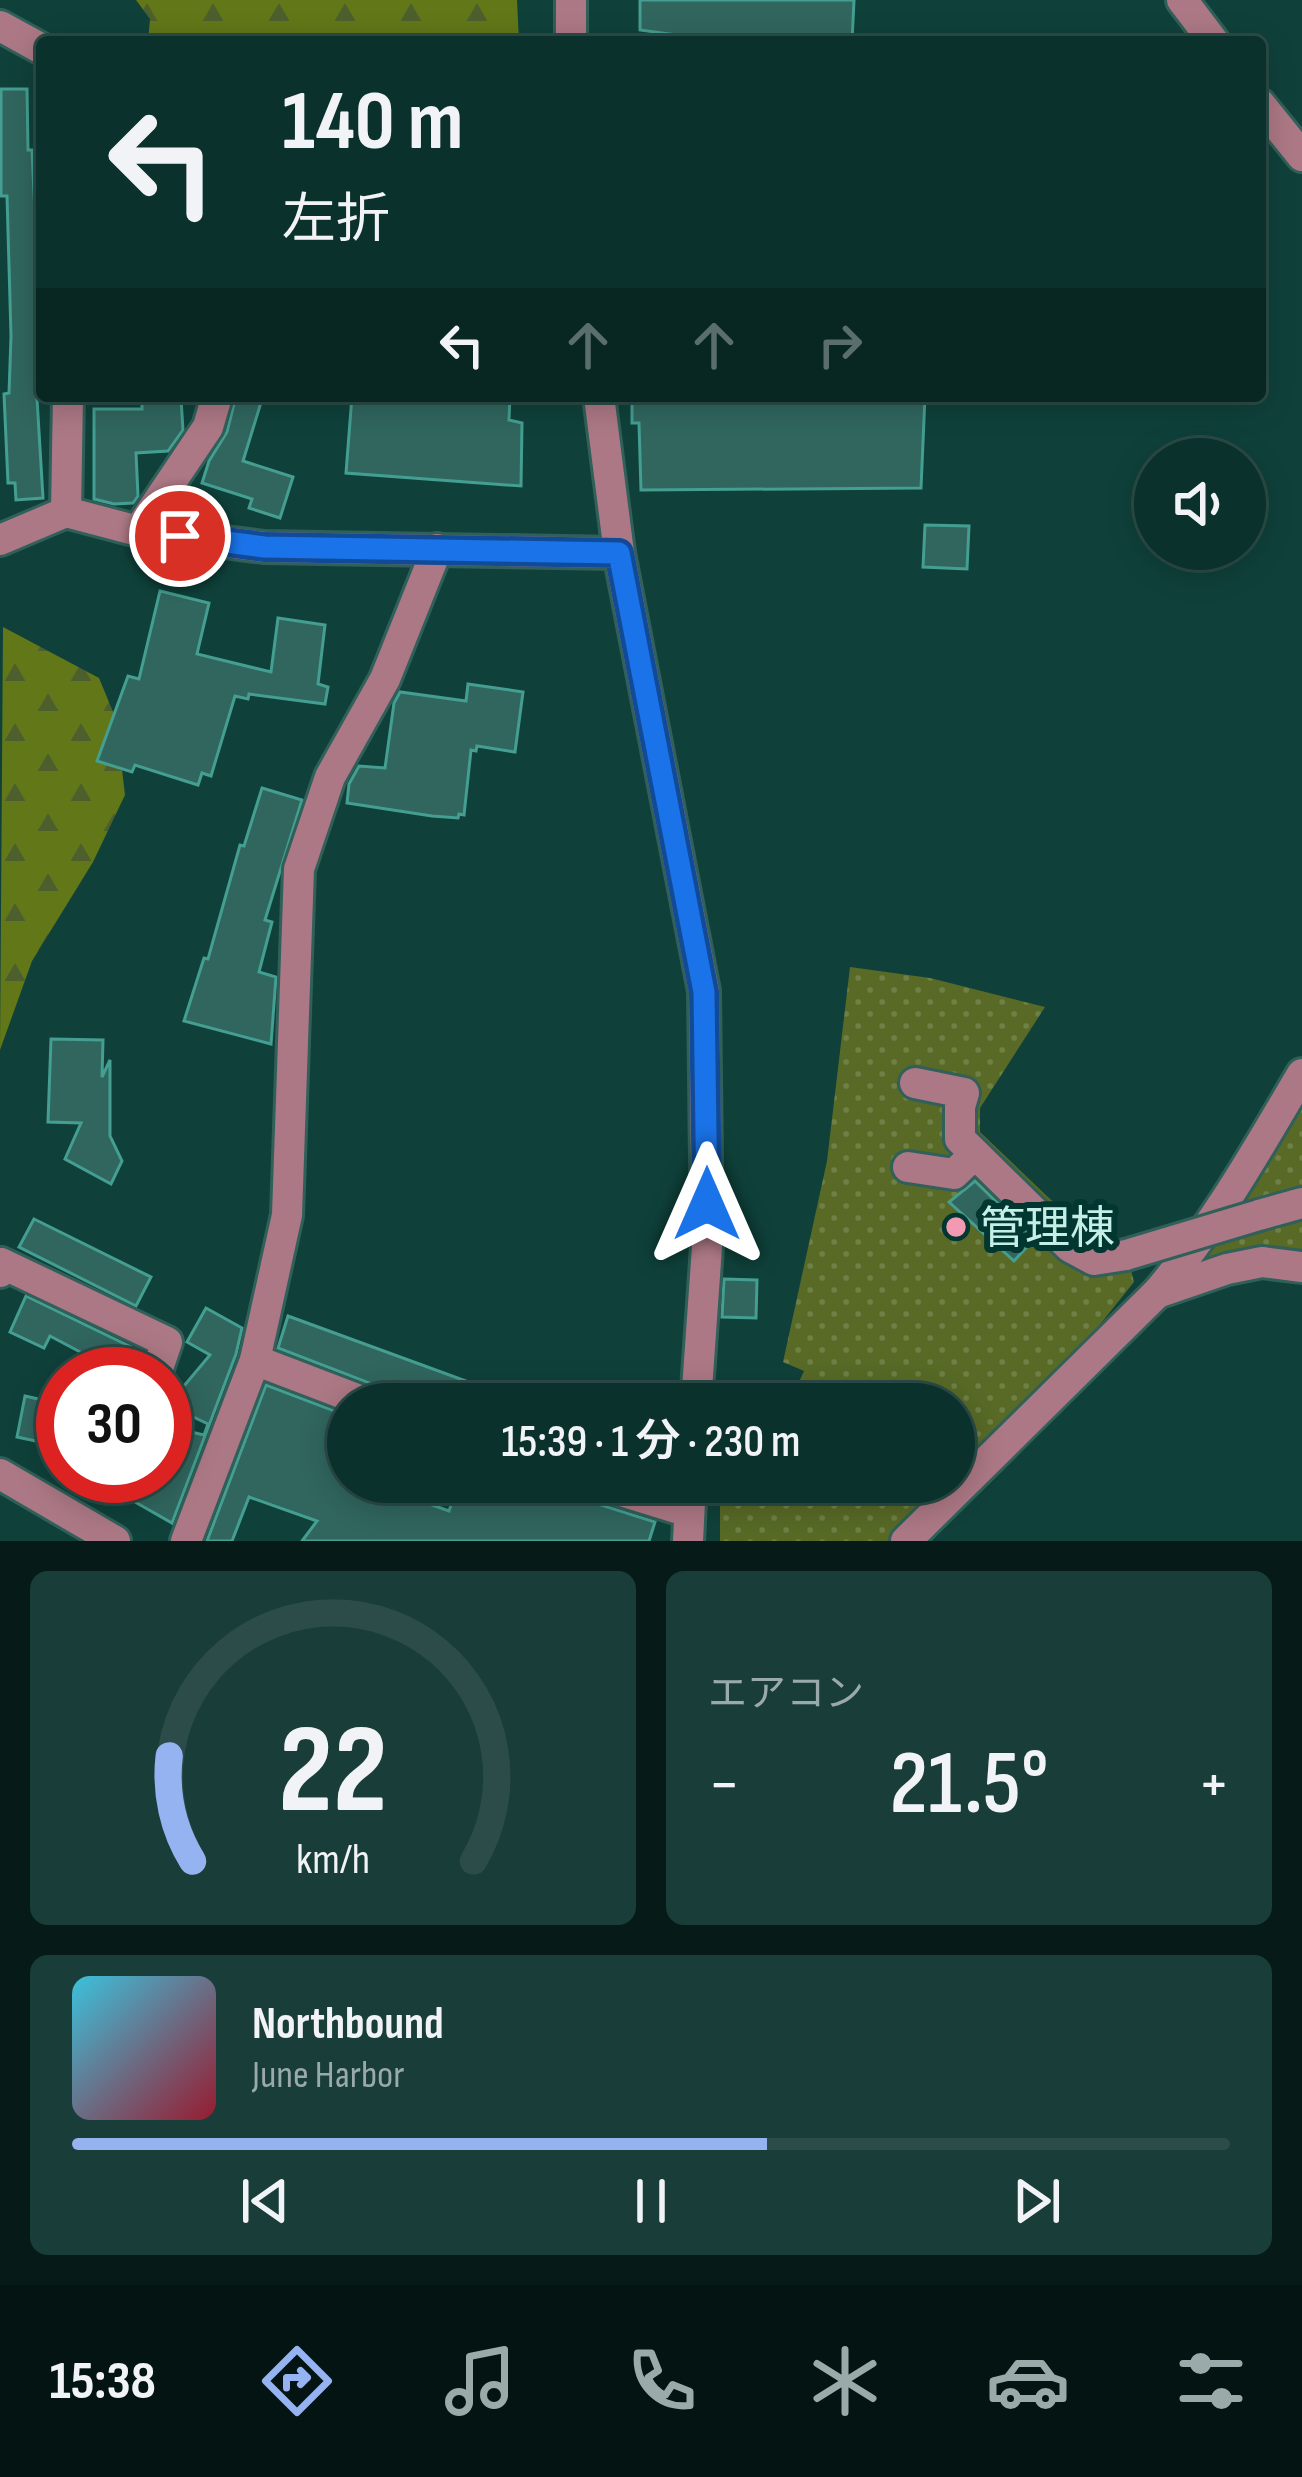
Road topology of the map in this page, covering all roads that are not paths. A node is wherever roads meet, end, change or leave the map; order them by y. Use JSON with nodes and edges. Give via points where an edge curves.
{"nodes":[{"id":1,"x":571,"y":0,"type":"edge"},
{"id":2,"x":1182,"y":0,"type":"edge"},
{"id":3,"x":0,"y":26,"type":"edge"},
{"id":4,"x":572,"y":36,"type":"edge"},
{"id":5,"x":1209,"y":36,"type":"edge"},
{"id":6,"x":36,"y":47,"type":"edge"},
{"id":7,"x":1266,"y":111,"type":"edge"},
{"id":8,"x":1302,"y":156,"type":"edge"},
{"id":9,"x":68,"y":402,"type":"edge"},
{"id":10,"x":216,"y":402,"type":"edge"},
{"id":11,"x":600,"y":402,"type":"edge"},
{"id":12,"x":66,"y":512,"type":"junction"},
{"id":13,"x":138,"y":531,"type":"junction"},
{"id":14,"x":0,"y":539,"type":"edge"},
{"id":15,"x":437,"y":549,"type":"junction"},
{"id":16,"x":619,"y":553,"type":"junction"},
{"id":17,"x":1302,"y":1074,"type":"edge"},
{"id":18,"x":915,"y":1083,"type":"dead end"},
{"id":19,"x":976,"y":1154,"type":"junction"},
{"id":20,"x":908,"y":1167,"type":"dead end"},
{"id":21,"x":1302,"y":1203,"type":"edge"},
{"id":22,"x":1302,"y":1268,"type":"edge"},
{"id":23,"x":0,"y":1272,"type":"edge"},
{"id":24,"x":1157,"y":1293,"type":"junction"},
{"id":25,"x":167,"y":1347,"type":"edge"},
{"id":26,"x":255,"y":1360,"type":"junction"},
{"id":27,"x":697,"y":1383,"type":"edge"},
{"id":28,"x":327,"y":1388,"type":"edge"},
{"id":29,"x":0,"y":1474,"type":"edge"},
{"id":30,"x":660,"y":1503,"type":"edge"},
{"id":31,"x":689,"y":1512,"type":"edge"},
{"id":32,"x":115,"y":1541,"type":"edge"},
{"id":33,"x":186,"y":1541,"type":"edge"},
{"id":34,"x":906,"y":1541,"type":"edge"}],
"edges":[{"from":1,"to":4,"type":"street"},
{"from":2,"to":5,"type":"street"},
{"from":3,"to":6,"type":"street"},
{"from":7,"to":8,"type":"street"},
{"from":9,"to":12,"type":"street"},
{"from":10,"to":13,"type":"street","via":[[208,427]]},
{"from":11,"to":16,"type":"street"},
{"from":12,"to":13,"type":"street"},
{"from":12,"to":14,"type":"street"},
{"from":13,"to":15,"type":"street","via":[[264,547]]},
{"from":15,"to":16,"type":"street"},
{"from":15,"to":26,"type":"street","via":[[385,680],[330,777],[299,869],[286,1215]]},
{"from":16,"to":27,"type":"street","via":[[704,992],[706,1247]]},
{"from":17,"to":24,"type":"street","via":[[1245,1174]]},
{"from":18,"to":19,"type":"street","via":[[964,1093],[960,1139]]},
{"from":19,"to":20,"type":"street","via":[[954,1174]]},
{"from":19,"to":21,"type":"street","bridge":true,"via":[[1070,1247],[1094,1260]]},
{"from":22,"to":24,"type":"street","via":[[1262,1262]]},
{"from":23,"to":25,"type":"street","via":[[1,1263],[173,1331]]},
{"from":24,"to":34,"type":"street"},
{"from":26,"to":28,"type":"street"},
{"from":26,"to":33,"type":"street"},
{"from":29,"to":32,"type":"street"},
{"from":30,"to":31,"type":"street"}]}
